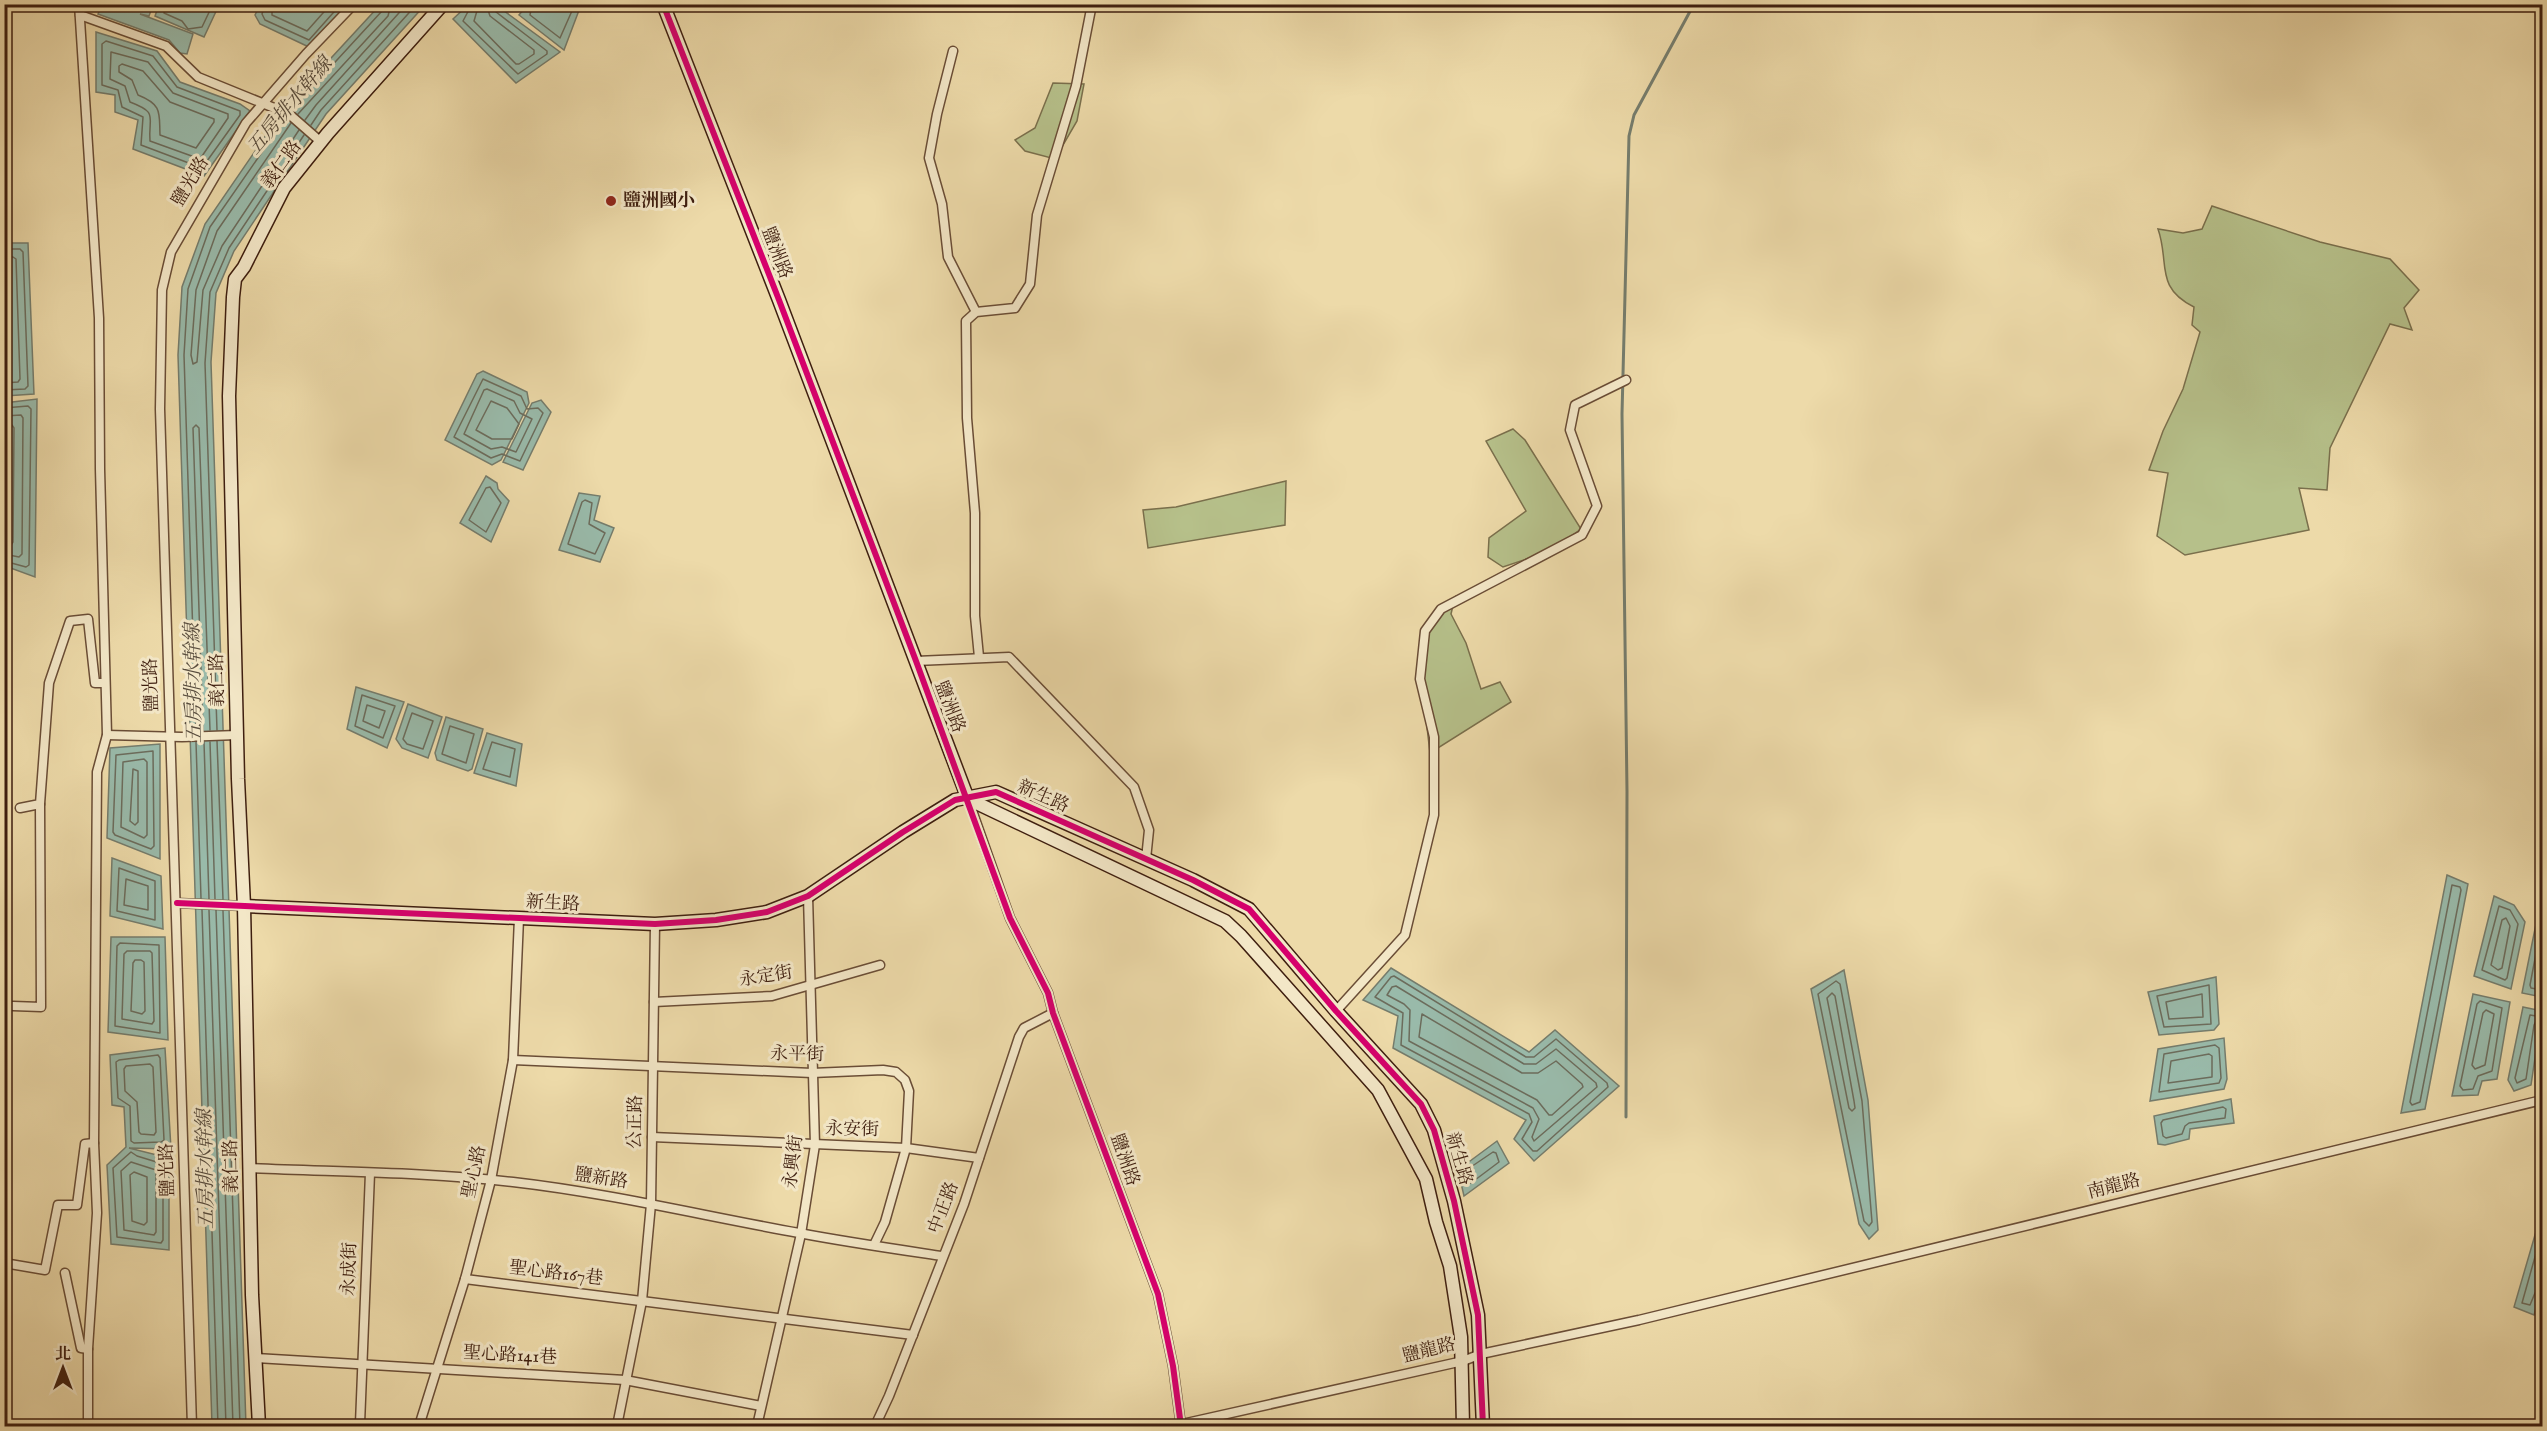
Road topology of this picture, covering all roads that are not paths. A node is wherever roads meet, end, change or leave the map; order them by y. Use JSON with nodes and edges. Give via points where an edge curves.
{"nodes":[{"id":1,"x":79,"y":4,"type":"edge"},
{"id":2,"x":354,"y":4,"type":"edge"},
{"id":3,"x":443,"y":4,"type":"edge"},
{"id":4,"x":663,"y":4,"type":"edge"},
{"id":5,"x":1092,"y":4,"type":"edge"},
{"id":6,"x":80,"y":15,"type":"junction"},
{"id":7,"x":953,"y":51,"type":"dead end"},
{"id":8,"x":265,"y":103,"type":"junction"},
{"id":9,"x":318,"y":139,"type":"junction"},
{"id":10,"x":976,"y":312,"type":"junction"},
{"id":11,"x":1626,"y":380,"type":"dead end"},
{"id":12,"x":979,"y":657,"type":"junction"},
{"id":13,"x":916,"y":661,"type":"junction"},
{"id":14,"x":105,"y":683,"type":"junction"},
{"id":15,"x":107,"y":735,"type":"junction"},
{"id":16,"x":170,"y":736,"type":"junction"},
{"id":17,"x":234,"y":736,"type":"junction"},
{"id":18,"x":968,"y":799,"type":"junction"},
{"id":19,"x":40,"y":804,"type":"junction"},
{"id":20,"x":20,"y":808,"type":"dead end"},
{"id":21,"x":1146,"y":859,"type":"junction"},
{"id":22,"x":808,"y":896,"type":"junction"},
{"id":23,"x":177,"y":903,"type":"junction"},
{"id":24,"x":244,"y":906,"type":"junction"},
{"id":25,"x":519,"y":918,"type":"junction"},
{"id":26,"x":655,"y":924,"type":"junction"},
{"id":27,"x":880,"y":965,"type":"dead end"},
{"id":28,"x":812,"y":986,"type":"junction"},
{"id":29,"x":654,"y":1002,"type":"junction"},
{"id":30,"x":13,"y":1006,"type":"dead end"},
{"id":31,"x":1336,"y":1011,"type":"junction"},
{"id":32,"x":1053,"y":1013,"type":"junction"},
{"id":33,"x":513,"y":1060,"type":"junction"},
{"id":34,"x":653,"y":1066,"type":"junction"},
{"id":35,"x":812,"y":1073,"type":"junction"},
{"id":36,"x":2542,"y":1100,"type":"edge"},
{"id":37,"x":652,"y":1137,"type":"junction"},
{"id":38,"x":94,"y":1143,"type":"junction"},
{"id":39,"x":815,"y":1145,"type":"junction"},
{"id":40,"x":906,"y":1148,"type":"junction"},
{"id":41,"x":979,"y":1158,"type":"junction"},
{"id":42,"x":250,"y":1168,"type":"junction"},
{"id":43,"x":370,"y":1173,"type":"junction"},
{"id":44,"x":491,"y":1180,"type":"junction"},
{"id":45,"x":651,"y":1204,"type":"junction"},
{"id":46,"x":801,"y":1234,"type":"junction"},
{"id":47,"x":874,"y":1245,"type":"junction"},
{"id":48,"x":942,"y":1256,"type":"junction"},
{"id":49,"x":4,"y":1263,"type":"edge"},
{"id":50,"x":65,"y":1274,"type":"dead end"},
{"id":51,"x":465,"y":1279,"type":"junction"},
{"id":52,"x":642,"y":1301,"type":"junction"},
{"id":53,"x":1693,"y":1306,"type":"joint"},
{"id":54,"x":782,"y":1319,"type":"junction"},
{"id":55,"x":913,"y":1335,"type":"junction"},
{"id":56,"x":88,"y":1350,"type":"junction"},
{"id":57,"x":1480,"y":1354,"type":"junction"},
{"id":58,"x":256,"y":1358,"type":"junction"},
{"id":59,"x":1463,"y":1361,"type":"junction"},
{"id":60,"x":363,"y":1365,"type":"junction"},
{"id":61,"x":439,"y":1368,"type":"junction"},
{"id":62,"x":625,"y":1380,"type":"junction"},
{"id":63,"x":761,"y":1406,"type":"junction"},
{"id":64,"x":360,"y":1424,"type":"dead end"},
{"id":65,"x":88,"y":1426,"type":"edge"},
{"id":66,"x":192,"y":1426,"type":"edge"},
{"id":67,"x":259,"y":1426,"type":"edge"},
{"id":68,"x":419,"y":1426,"type":"edge"},
{"id":69,"x":617,"y":1426,"type":"edge"},
{"id":70,"x":757,"y":1426,"type":"edge"},
{"id":71,"x":875,"y":1426,"type":"edge"},
{"id":72,"x":1178,"y":1426,"type":"edge"},
{"id":73,"x":1463,"y":1426,"type":"edge"},
{"id":74,"x":1483,"y":1426,"type":"edge"}],
"edges":[{"from":1,"to":6,"type":"street"},
{"from":2,"to":8,"type":"street","name":"鹽光路"},
{"from":3,"to":9,"type":"street","name":"義仁路"},
{"from":4,"to":13,"type":"street","name":"鹽洲路"},
{"from":5,"to":10,"type":"street","via":[[1076,86],[1037,215],[1030,284],[1015,308]]},
{"from":6,"to":8,"type":"street","via":[[166,46],[198,77]]},
{"from":6,"to":14,"type":"street","via":[[99,318]]},
{"from":7,"to":10,"type":"street","via":[[929,158],[942,204],[948,257]]},
{"from":8,"to":9,"type":"street","via":[[289,114]]},
{"from":8,"to":16,"type":"street","name":"鹽光路","via":[[246,123],[184,226],[171,252],[162,290],[160,409]]},
{"from":9,"to":17,"type":"street","name":"義仁路","via":[[284,188],[235,279],[229,396]]},
{"from":10,"to":12,"type":"street","via":[[966,321]]},
{"from":11,"to":31,"type":"street","via":[[1575,405],[1570,430],[1597,506],[1582,535],[1441,609],[1425,631],[1420,679],[1434,736],[1434,815],[1405,935]]},
{"from":12,"to":13,"type":"street"},
{"from":12,"to":21,"type":"street","via":[[1009,657],[1134,787],[1149,830]]},
{"from":13,"to":18,"type":"street","name":"鹽洲路"},
{"from":14,"to":15,"type":"street"},
{"from":14,"to":19,"type":"street","via":[[95,683],[88,619],[70,621],[49,683]]},
{"from":15,"to":16,"type":"street"},
{"from":15,"to":38,"type":"street","via":[[97,772]]},
{"from":16,"to":17,"type":"street"},
{"from":16,"to":23,"type":"street","name":"鹽光路"},
{"from":17,"to":24,"type":"street","name":"義仁路"},
{"from":18,"to":21,"type":"street","name":"新生路","via":[[996,792]]},
{"from":18,"to":22,"type":"street","name":"新生路","via":[[955,800]]},
{"from":18,"to":32,"type":"street","name":"鹽洲路","via":[[1010,918],[1048,993]]},
{"from":18,"to":59,"type":"street","name":"新生路","via":[[1225,921],[1378,1090],[1426,1179],[1450,1266]]},
{"from":19,"to":20,"type":"street"},
{"from":19,"to":30,"type":"street","via":[[41,1007]]},
{"from":21,"to":31,"type":"street","name":"新生路","via":[[1249,909]]},
{"from":22,"to":26,"type":"street","name":"新生路","via":[[767,912]]},
{"from":22,"to":28,"type":"street","name":"永興街"},
{"from":23,"to":24,"type":"street","name":"新生路"},
{"from":23,"to":66,"type":"street","name":"鹽光路"},
{"from":24,"to":25,"type":"street","name":"新生路"},
{"from":24,"to":42,"type":"street","name":"義仁路"},
{"from":25,"to":26,"type":"street","name":"新生路"},
{"from":25,"to":33,"type":"street","name":"聖心路"},
{"from":26,"to":29,"type":"street","name":"公正路"},
{"from":27,"to":28,"type":"street","name":"永定街"},
{"from":28,"to":29,"type":"street","name":"永定街","via":[[753,998]]},
{"from":28,"to":35,"type":"street","name":"永興街"},
{"from":29,"to":34,"type":"street","name":"公正路"},
{"from":31,"to":57,"type":"street","name":"新生路","via":[[1421,1104],[1434,1130],[1476,1304]]},
{"from":32,"to":41,"type":"street","name":"中正路","via":[[1024,1028],[1019,1037]]},
{"from":32,"to":72,"type":"street","name":"鹽洲路","via":[[1158,1294],[1173,1366]]},
{"from":33,"to":34,"type":"street","name":"永平街"},
{"from":33,"to":44,"type":"street","name":"聖心路"},
{"from":34,"to":35,"type":"street","name":"永平街"},
{"from":34,"to":37,"type":"street","name":"公正路"},
{"from":35,"to":39,"type":"street","name":"永興街"},
{"from":35,"to":40,"type":"street","name":"永平街","via":[[896,1072],[909,1091]]},
{"from":36,"to":53,"type":"street","name":"南龍路"},
{"from":37,"to":39,"type":"street","name":"永安街"},
{"from":37,"to":45,"type":"street","name":"公正路"},
{"from":38,"to":49,"type":"street","via":[[85,1144],[77,1205],[58,1205],[45,1270]]},
{"from":38,"to":56,"type":"street","via":[[97,1213]]},
{"from":39,"to":40,"type":"street","name":"永安街"},
{"from":39,"to":46,"type":"street","name":"永興街"},
{"from":40,"to":41,"type":"street","name":"永安街"},
{"from":40,"to":47,"type":"street","name":"永平街","via":[[885,1222]]},
{"from":41,"to":48,"type":"street","name":"中正路"},
{"from":42,"to":43,"type":"street","name":"鹽新路"},
{"from":42,"to":58,"type":"street","name":"義仁路"},
{"from":43,"to":44,"type":"street","name":"鹽新路","via":[[429,1173]]},
{"from":43,"to":60,"type":"street","name":"永成街"},
{"from":44,"to":45,"type":"street","name":"鹽新路"},
{"from":44,"to":51,"type":"street","name":"聖心路"},
{"from":45,"to":46,"type":"street","name":"鹽新路"},
{"from":45,"to":52,"type":"street","name":"公正路"},
{"from":46,"to":47,"type":"street","name":"鹽新路"},
{"from":46,"to":54,"type":"street","name":"永興街"},
{"from":47,"to":48,"type":"street","name":"鹽新路"},
{"from":48,"to":55,"type":"street","name":"中正路"},
{"from":50,"to":56,"type":"street","via":[[81,1348]]},
{"from":51,"to":52,"type":"street","name":"聖心路167巷"},
{"from":51,"to":61,"type":"street","name":"聖心路"},
{"from":52,"to":54,"type":"street","name":"聖心路167巷"},
{"from":52,"to":62,"type":"street","name":"公正路"},
{"from":53,"to":57,"type":"street","name":"鹽龍路"},
{"from":54,"to":55,"type":"street","name":"聖心路167巷"},
{"from":54,"to":63,"type":"street","name":"永興街"},
{"from":55,"to":71,"type":"street","name":"中正路"},
{"from":56,"to":65,"type":"street"},
{"from":57,"to":59,"type":"street","name":"鹽龍路"},
{"from":57,"to":74,"type":"street","name":"新生路"},
{"from":58,"to":60,"type":"street","name":"聖心路141巷"},
{"from":58,"to":67,"type":"street","name":"義仁路"},
{"from":59,"to":72,"type":"street","name":"鹽龍路"},
{"from":59,"to":73,"type":"street","name":"新生路"},
{"from":60,"to":61,"type":"street","name":"聖心路141巷"},
{"from":60,"to":64,"type":"street","name":"永成街"},
{"from":61,"to":62,"type":"street","name":"聖心路141巷"},
{"from":61,"to":68,"type":"street","name":"聖心路"},
{"from":62,"to":63,"type":"street","name":"聖心路141巷"},
{"from":62,"to":69,"type":"street","name":"公正路"},
{"from":63,"to":70,"type":"street","name":"永興街"}]}
